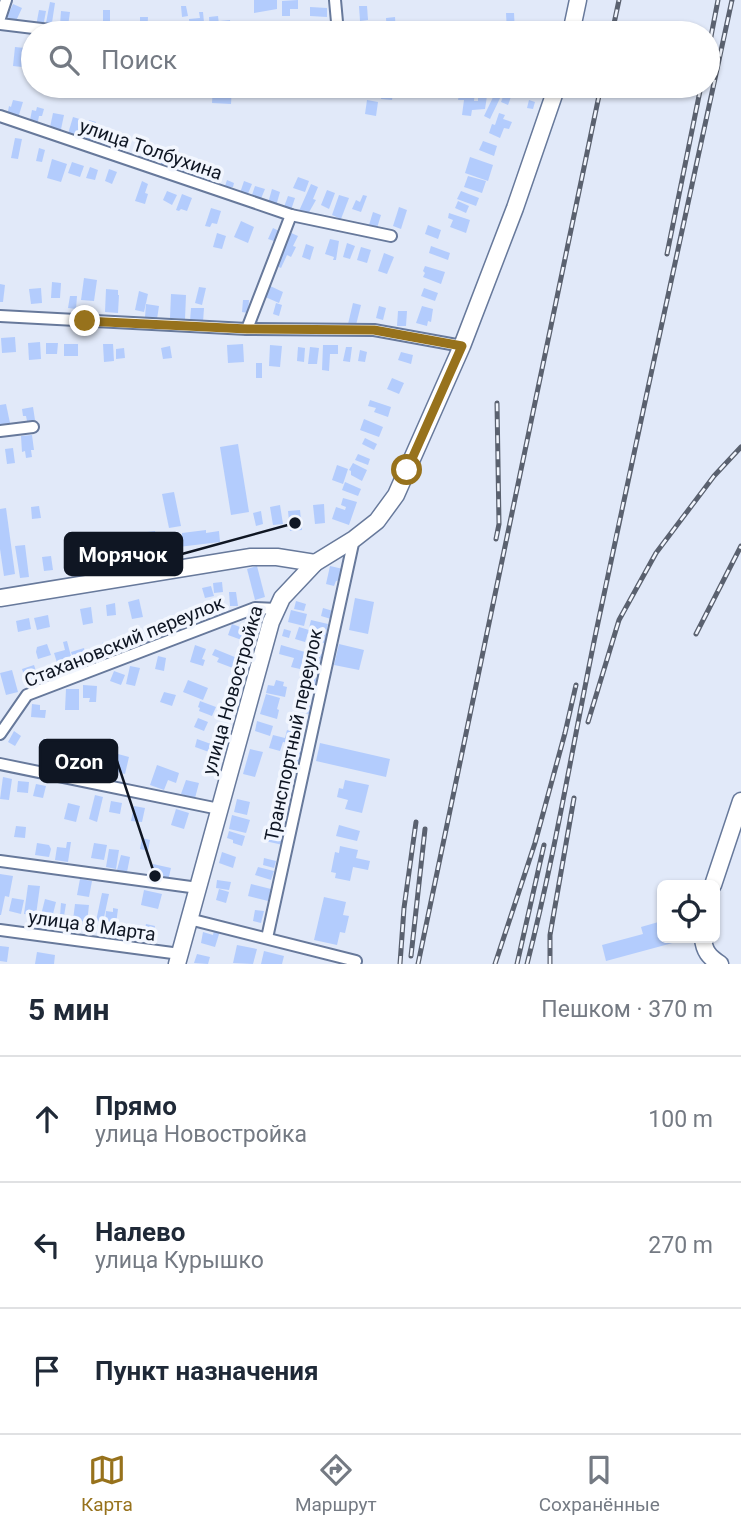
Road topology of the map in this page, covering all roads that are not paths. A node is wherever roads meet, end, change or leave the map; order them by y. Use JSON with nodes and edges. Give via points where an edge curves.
{"nodes":[{"id":1,"x":6,"y":0,"type":"edge"},
{"id":2,"x":335,"y":0,"type":"edge"},
{"id":3,"x":578,"y":0,"type":"edge"},
{"id":4,"x":0,"y":18,"type":"edge"},
{"id":5,"x":337,"y":21,"type":"edge"},
{"id":6,"x":574,"y":21,"type":"edge"},
{"id":7,"x":0,"y":24,"type":"edge"},
{"id":8,"x":21,"y":27,"type":"edge"},
{"id":9,"x":553,"y":98,"type":"edge"},
{"id":10,"x":0,"y":116,"type":"edge"},
{"id":11,"x":291,"y":215,"type":"junction"},
{"id":12,"x":391,"y":236,"type":"dead end"},
{"id":13,"x":0,"y":316,"type":"edge"},
{"id":14,"x":247,"y":329,"type":"junction"},
{"id":15,"x":462,"y":346,"type":"junction"},
{"id":16,"x":33,"y":427,"type":"dead end"},
{"id":17,"x":0,"y":431,"type":"edge"},
{"id":18,"x":354,"y":539,"type":"junction"},
{"id":19,"x":315,"y":563,"type":"junction"},
{"id":20,"x":0,"y":598,"type":"edge"},
{"id":21,"x":277,"y":609,"type":"junction"},
{"id":22,"x":0,"y":734,"type":"edge"},
{"id":23,"x":0,"y":764,"type":"edge"},
{"id":24,"x":741,"y":801,"type":"edge"},
{"id":25,"x":219,"y":810,"type":"junction"},
{"id":26,"x":0,"y":861,"type":"edge"},
{"id":27,"x":715,"y":880,"type":"edge"},
{"id":28,"x":198,"y":888,"type":"junction"},
{"id":29,"x":189,"y":919,"type":"junction"},
{"id":30,"x":0,"y":930,"type":"edge"},
{"id":31,"x":267,"y":938,"type":"junction"},
{"id":32,"x":704,"y":943,"type":"edge"},
{"id":33,"x":178,"y":959,"type":"edge"},
{"id":34,"x":356,"y":961,"type":"dead end"},
{"id":35,"x":715,"y":961,"type":"edge"}],
"edges":[{"from":1,"to":4,"type":"street"},
{"from":2,"to":5,"type":"street"},
{"from":3,"to":6,"type":"main road"},
{"from":7,"to":8,"type":"street"},
{"from":9,"to":15,"type":"main road","name":"улица Новостройка"},
{"from":10,"to":11,"type":"street","name":"улица Толбухина"},
{"from":11,"to":12,"type":"street","name":"улица Толбухина"},
{"from":11,"to":14,"type":"street"},
{"from":13,"to":14,"type":"street"},
{"from":14,"to":15,"type":"street","via":[[374,330]]},
{"from":15,"to":18,"type":"main road","name":"улица Новостройка","via":[[396,495],[377,521]]},
{"from":16,"to":17,"type":"street"},
{"from":18,"to":19,"type":"main road","name":"улица Новостройка"},
{"from":18,"to":31,"type":"street","name":"Транспортный переулок"},
{"from":19,"to":20,"type":"main road","via":[[251,557]]},
{"from":19,"to":21,"type":"main road","name":"улица Новостройка"},
{"from":21,"to":22,"type":"street","name":"Стахановский переулок","via":[[255,608],[27,695]]},
{"from":21,"to":25,"type":"main road","name":"улица Новостройка"},
{"from":23,"to":25,"type":"street"},
{"from":24,"to":27,"type":"main road"},
{"from":25,"to":28,"type":"main road","name":"улица Новостройка"},
{"from":26,"to":28,"type":"street"},
{"from":28,"to":29,"type":"main road","name":"улица Новостройка"},
{"from":29,"to":31,"type":"street"},
{"from":29,"to":33,"type":"main road","name":"улица Новостройка"},
{"from":30,"to":33,"type":"street","name":"улица 8 Марта"},
{"from":31,"to":34,"type":"street"},
{"from":32,"to":35,"type":"main road"}]}
